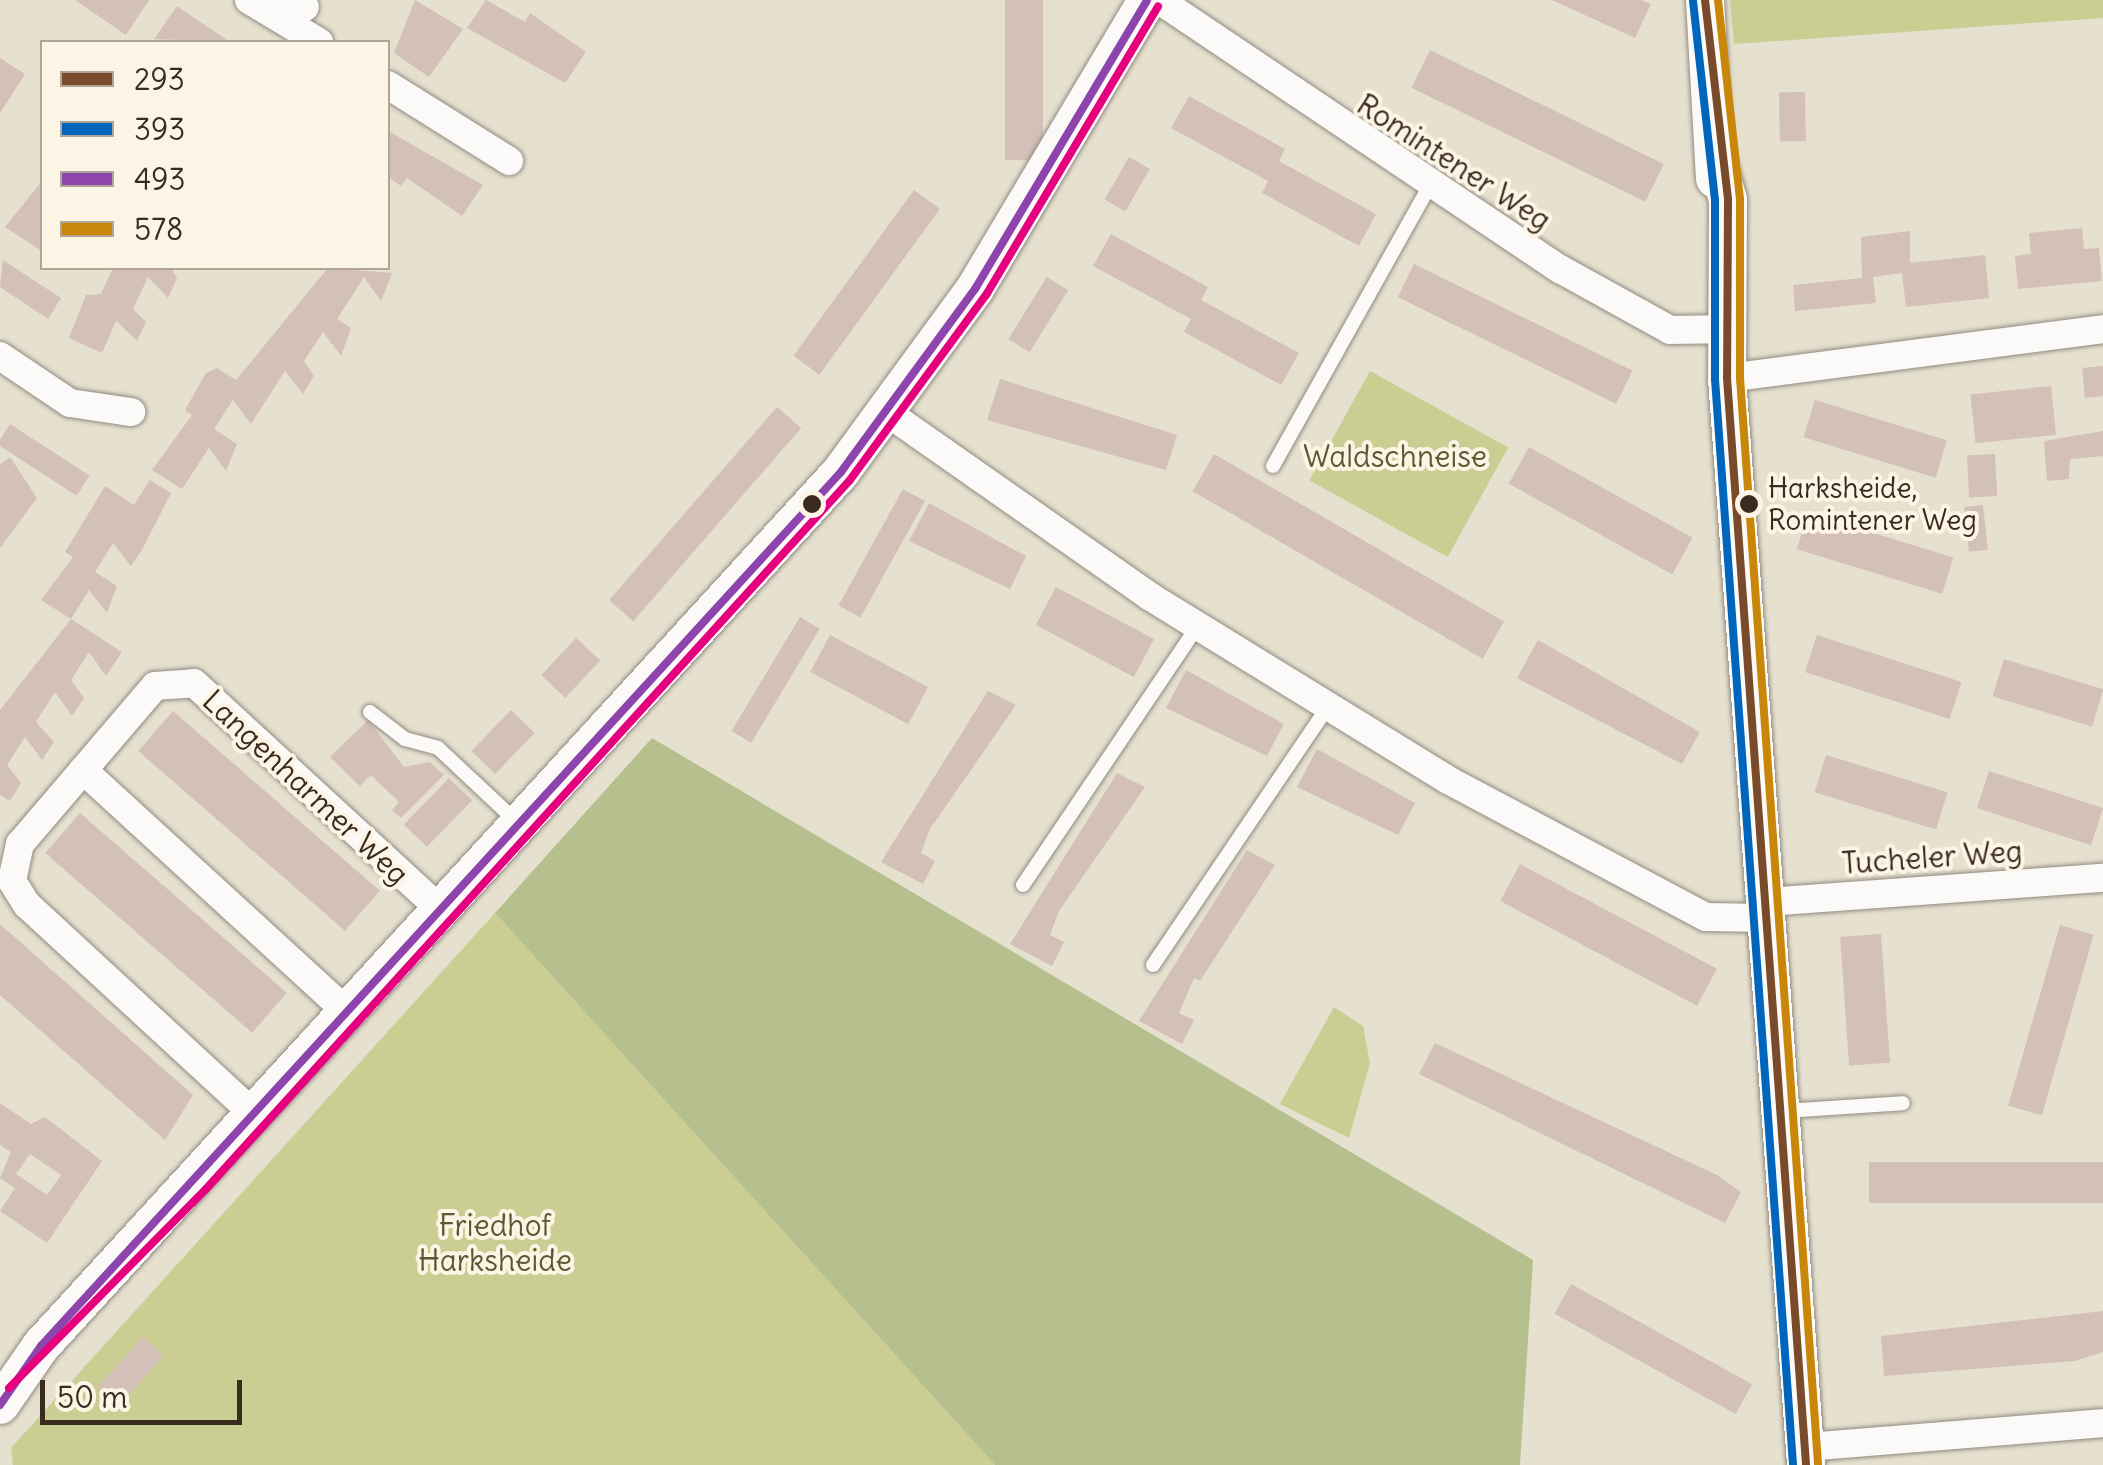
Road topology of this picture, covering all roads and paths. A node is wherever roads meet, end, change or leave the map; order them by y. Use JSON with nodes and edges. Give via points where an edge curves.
{"nodes":[{"id":1,"x":1146,"y":0,"type":"edge"},
{"id":2,"x":1159,"y":0,"type":"edge"},
{"id":3,"x":1705,"y":0,"type":"edge"},
{"id":4,"x":252,"y":1,"type":"edge"},
{"id":5,"x":305,"y":7,"type":"dead end"},
{"id":6,"x":315,"y":40,"type":"edge"},
{"id":7,"x":390,"y":87,"type":"edge"},
{"id":8,"x":509,"y":161,"type":"dead end"},
{"id":9,"x":1428,"y":188,"type":"junction"},
{"id":10,"x":2103,"y":329,"type":"edge"},
{"id":11,"x":1726,"y":349,"type":"junction"},
{"id":12,"x":0,"y":356,"type":"edge"},
{"id":13,"x":132,"y":412,"type":"dead end"},
{"id":14,"x":888,"y":413,"type":"junction"},
{"id":15,"x":1273,"y":466,"type":"dead end"},
{"id":16,"x":1197,"y":627,"type":"junction"},
{"id":17,"x":1326,"y":708,"type":"junction"},
{"id":18,"x":370,"y":712,"type":"dead end"},
{"id":19,"x":83,"y":770,"type":"junction"},
{"id":20,"x":521,"y":826,"type":"junction"},
{"id":21,"x":2103,"y":878,"type":"edge"},
{"id":22,"x":1023,"y":885,"type":"dead end"},
{"id":23,"x":1767,"y":910,"type":"junction"},
{"id":24,"x":443,"y":912,"type":"junction"},
{"id":25,"x":1153,"y":966,"type":"dead end"},
{"id":26,"x":350,"y":1014,"type":"junction"},
{"id":27,"x":1903,"y":1103,"type":"dead end"},
{"id":28,"x":1783,"y":1110,"type":"junction"},
{"id":29,"x":256,"y":1116,"type":"junction"},
{"id":30,"x":42,"y":1346,"type":"junction"},
{"id":31,"x":0,"y":1379,"type":"edge"},
{"id":32,"x":0,"y":1405,"type":"edge"},
{"id":33,"x":2103,"y":1423,"type":"edge"},
{"id":34,"x":1806,"y":1456,"type":"edge"}],
"edges":[{"from":1,"to":14,"type":"main road","via":[[990,265]]},
{"from":2,"to":9,"type":"street","name":"Romintener Weg"},
{"from":3,"to":11,"type":"main road","via":[[1716,157],[1728,200]]},
{"from":4,"to":5,"type":"street"},
{"from":4,"to":6,"type":"street"},
{"from":7,"to":8,"type":"street"},
{"from":9,"to":11,"type":"street","name":"Romintener Weg","via":[[1670,330]]},
{"from":9,"to":15,"type":"lane"},
{"from":10,"to":11,"type":"street","name":"Romintener Weg"},
{"from":11,"to":23,"type":"main road"},
{"from":12,"to":13,"type":"street","via":[[70,402]]},
{"from":14,"to":16,"type":"street"},
{"from":14,"to":20,"type":"main road"},
{"from":16,"to":17,"type":"street"},
{"from":16,"to":22,"type":"lane"},
{"from":17,"to":23,"type":"street","via":[[1706,917]]},
{"from":17,"to":25,"type":"lane"},
{"from":18,"to":20,"type":"lane","via":[[405,740],[438,748]]},
{"from":19,"to":24,"type":"street","name":"Langenharmer Weg","via":[[158,683],[188,680]]},
{"from":19,"to":26,"type":"street"},
{"from":19,"to":29,"type":"street","name":"Langenharmer Weg","via":[[17,848],[18,894]]},
{"from":20,"to":24,"type":"main road"},
{"from":21,"to":23,"type":"street","name":"Tucheler Weg"},
{"from":23,"to":28,"type":"main road"},
{"from":24,"to":26,"type":"main road"},
{"from":26,"to":29,"type":"main road"},
{"from":27,"to":28,"type":"lane"},
{"from":28,"to":34,"type":"main road"},
{"from":29,"to":30,"type":"main road"},
{"from":30,"to":31,"type":"main road"},
{"from":30,"to":32,"type":"main road"},
{"from":33,"to":34,"type":"street"}]}
